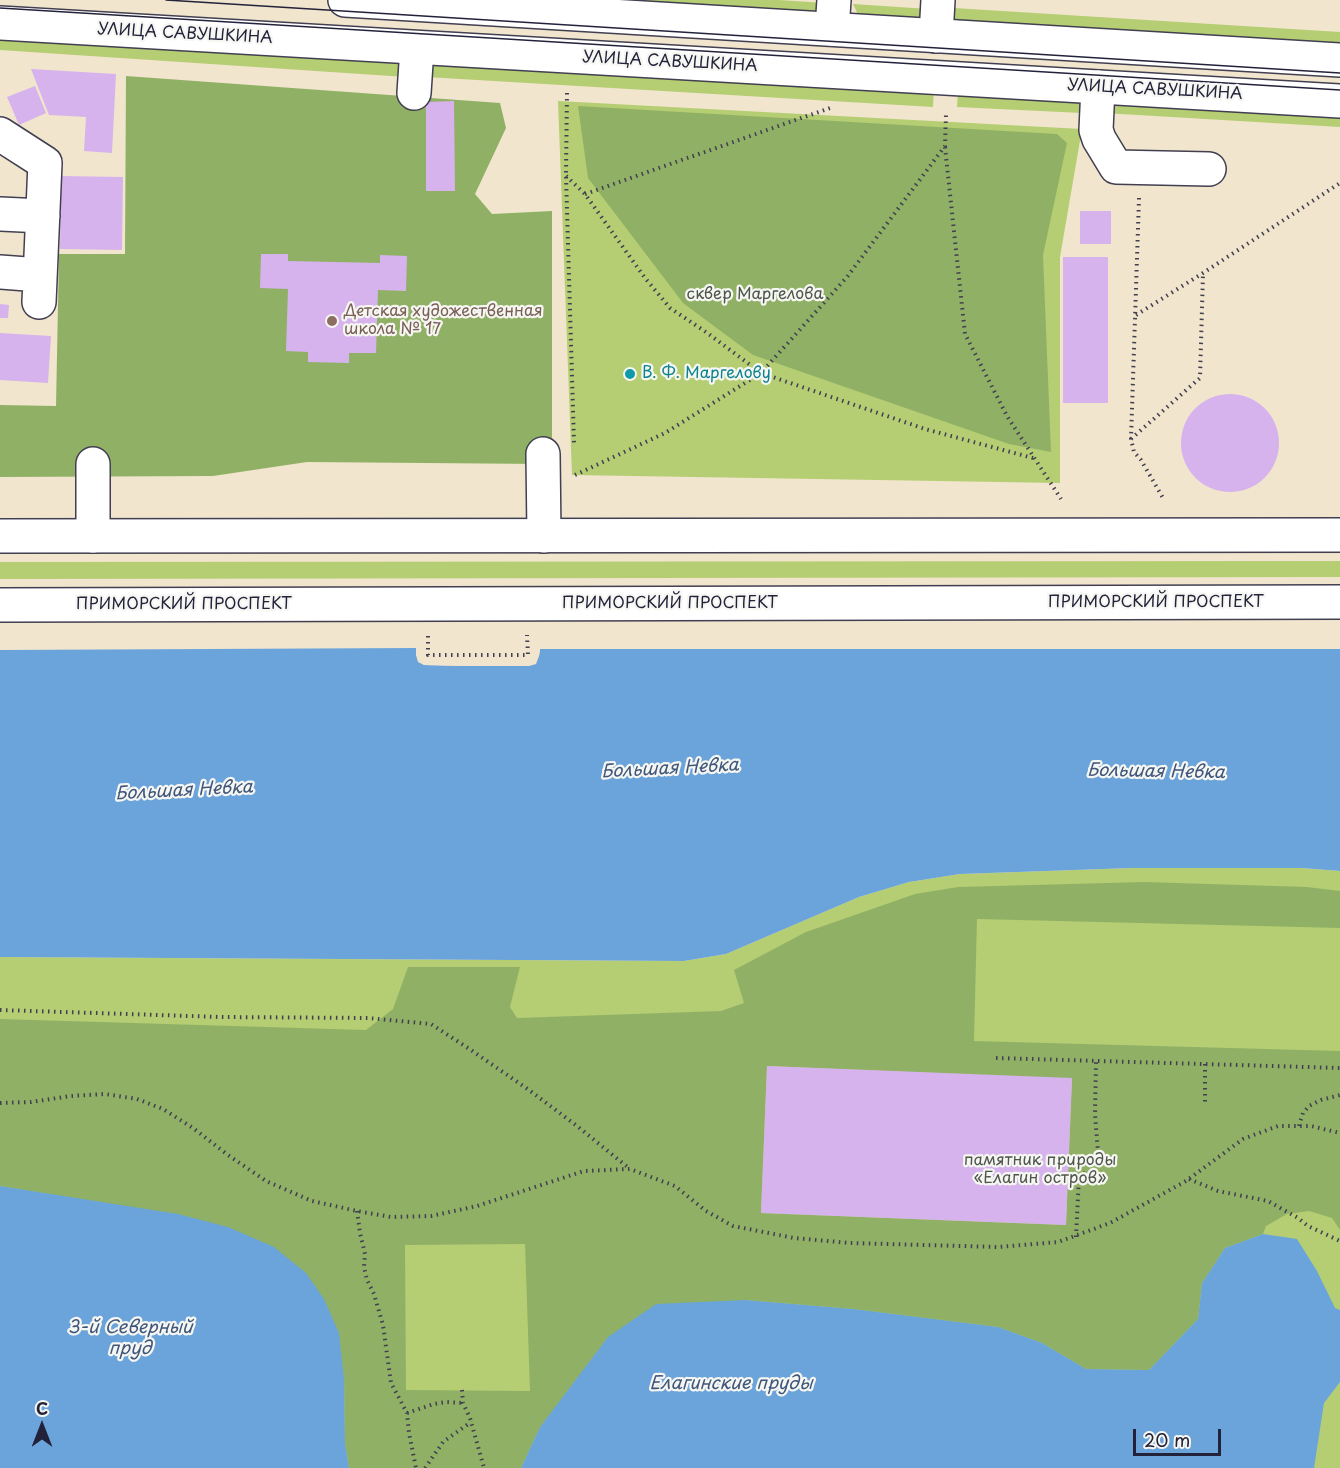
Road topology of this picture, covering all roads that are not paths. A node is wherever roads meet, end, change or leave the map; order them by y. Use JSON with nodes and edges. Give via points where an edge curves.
{"nodes":[{"id":1,"x":345,"y":0,"type":"edge"},
{"id":2,"x":938,"y":0,"type":"edge"},
{"id":3,"x":477,"y":4,"type":"edge"},
{"id":4,"x":833,"y":14,"type":"edge"},
{"id":5,"x":0,"y":23,"type":"edge"},
{"id":6,"x":936,"y":36,"type":"junction"},
{"id":7,"x":417,"y":48,"type":"junction"},
{"id":8,"x":1340,"y":60,"type":"edge"},
{"id":9,"x":1098,"y":87,"type":"junction"},
{"id":10,"x":414,"y":93,"type":"dead end"},
{"id":11,"x":1340,"y":102,"type":"edge"},
{"id":12,"x":0,"y":134,"type":"edge"},
{"id":13,"x":1209,"y":169,"type":"dead end"},
{"id":14,"x":0,"y":213,"type":"edge"},
{"id":15,"x":43,"y":216,"type":"junction"},
{"id":16,"x":0,"y":272,"type":"edge"},
{"id":17,"x":559,"y":453,"type":"road end"},
{"id":18,"x":93,"y":464,"type":"dead end"},
{"id":19,"x":1340,"y":535,"type":"edge"},
{"id":20,"x":0,"y":536,"type":"edge"},
{"id":21,"x":93,"y":536,"type":"junction"},
{"id":22,"x":544,"y":536,"type":"junction"},
{"id":23,"x":1340,"y":602,"type":"edge"},
{"id":24,"x":0,"y":605,"type":"edge"}],
"edges":[{"from":1,"to":3,"type":"main road"},
{"from":2,"to":6,"type":"main road"},
{"from":3,"to":4,"type":"main road"},
{"from":4,"to":6,"type":"main road"},
{"from":5,"to":7,"type":"main road","name":"УЛИЦА САВУШКИНА"},
{"from":6,"to":8,"type":"main road"},
{"from":7,"to":9,"type":"main road","name":"УЛИЦА САВУШКИНА"},
{"from":7,"to":10,"type":"main road"},
{"from":9,"to":11,"type":"main road","name":"УЛИЦА САВУШКИНА"},
{"from":9,"to":13,"type":"main road","via":[[1096,130],[1116,167]]},
{"from":12,"to":15,"type":"main road","via":[[45,163]]},
{"from":14,"to":15,"type":"main road"},
{"from":15,"to":16,"type":"main road","via":[[40,288]]},
{"from":17,"to":22,"type":"main road"},
{"from":18,"to":21,"type":"main road"},
{"from":19,"to":22,"type":"main road"},
{"from":20,"to":21,"type":"main road"},
{"from":21,"to":22,"type":"main road"},
{"from":23,"to":24,"type":"main road","name":"ПРИМОРСКИЙ ПРОСПЕКТ"}]}
